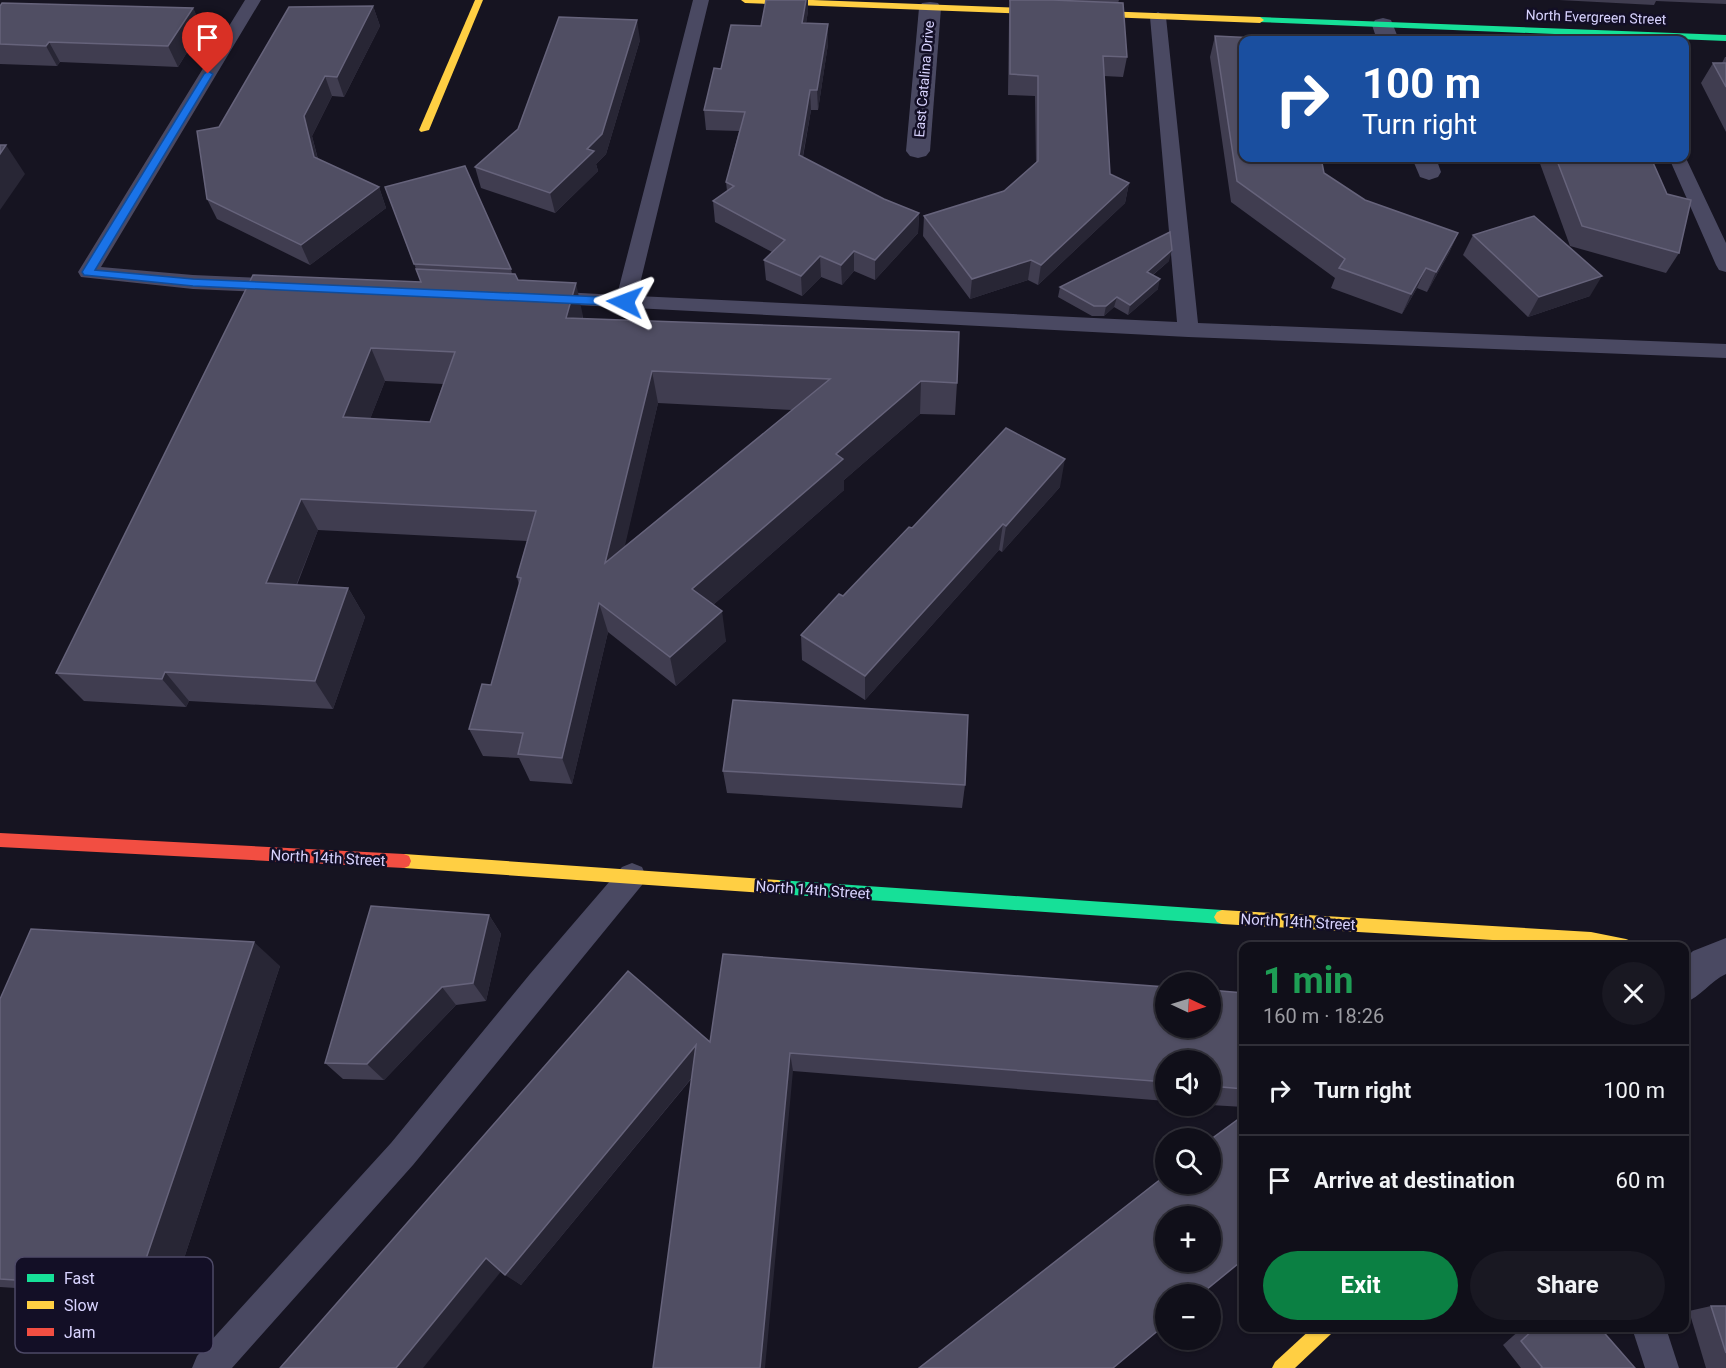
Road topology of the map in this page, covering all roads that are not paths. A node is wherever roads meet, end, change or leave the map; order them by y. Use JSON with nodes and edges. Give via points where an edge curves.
{"nodes":[{"id":1,"x":253,"y":0,"type":"edge"},
{"id":2,"x":479,"y":0,"type":"edge"},
{"id":3,"x":701,"y":0,"type":"edge"},
{"id":4,"x":745,"y":0,"type":"edge"},
{"id":5,"x":930,"y":8,"type":"junction"},
{"id":6,"x":1158,"y":18,"type":"junction"},
{"id":7,"x":1386,"y":33,"type":"edge"},
{"id":8,"x":1564,"y":36,"type":"edge"},
{"id":9,"x":1689,"y":38,"type":"edge"},
{"id":10,"x":1726,"y":38,"type":"edge"},
{"id":11,"x":424,"y":130,"type":"dead end"},
{"id":12,"x":918,"y":151,"type":"dead end"},
{"id":13,"x":1680,"y":162,"type":"edge"},
{"id":14,"x":1726,"y":265,"type":"edge"},
{"id":15,"x":298,"y":287,"type":"edge"},
{"id":16,"x":520,"y":297,"type":"edge"},
{"id":17,"x":625,"y":302,"type":"junction"},
{"id":18,"x":1188,"y":330,"type":"junction"},
{"id":19,"x":1726,"y":351,"type":"edge"},
{"id":20,"x":0,"y":840,"type":"edge"},
{"id":21,"x":632,"y":876,"type":"junction"},
{"id":22,"x":1606,"y":942,"type":"edge"},
{"id":23,"x":1321,"y":1332,"type":"edge"},
{"id":24,"x":1650,"y":1332,"type":"edge"},
{"id":25,"x":210,"y":1368,"type":"edge"},
{"id":26,"x":1281,"y":1368,"type":"edge"},
{"id":27,"x":1662,"y":1368,"type":"edge"}],
"edges":[{"from":1,"to":15,"type":"lane","via":[[88,272]]},
{"from":2,"to":11,"type":"street"},
{"from":3,"to":17,"type":"lane"},
{"from":4,"to":5,"type":"street","name":"North Evergreen Street"},
{"from":5,"to":6,"type":"street","name":"North Evergreen Street"},
{"from":5,"to":12,"type":"street","name":"East Catalina Drive"},
{"from":6,"to":7,"type":"street","name":"North Evergreen Street"},
{"from":6,"to":18,"type":"lane"},
{"from":7,"to":8,"type":"street","name":"North Evergreen Street"},
{"from":9,"to":10,"type":"street","name":"North Evergreen Street"},
{"from":13,"to":14,"type":"lane"},
{"from":16,"to":17,"type":"lane"},
{"from":17,"to":18,"type":"lane"},
{"from":18,"to":19,"type":"lane"},
{"from":20,"to":21,"type":"street","name":"North 14th Street"},
{"from":21,"to":22,"type":"street","name":"North 14th Street","via":[[1025,906]]},
{"from":21,"to":25,"type":"lane","via":[[402,1154]]},
{"from":23,"to":26,"type":"street"},
{"from":24,"to":27,"type":"lane"}]}
